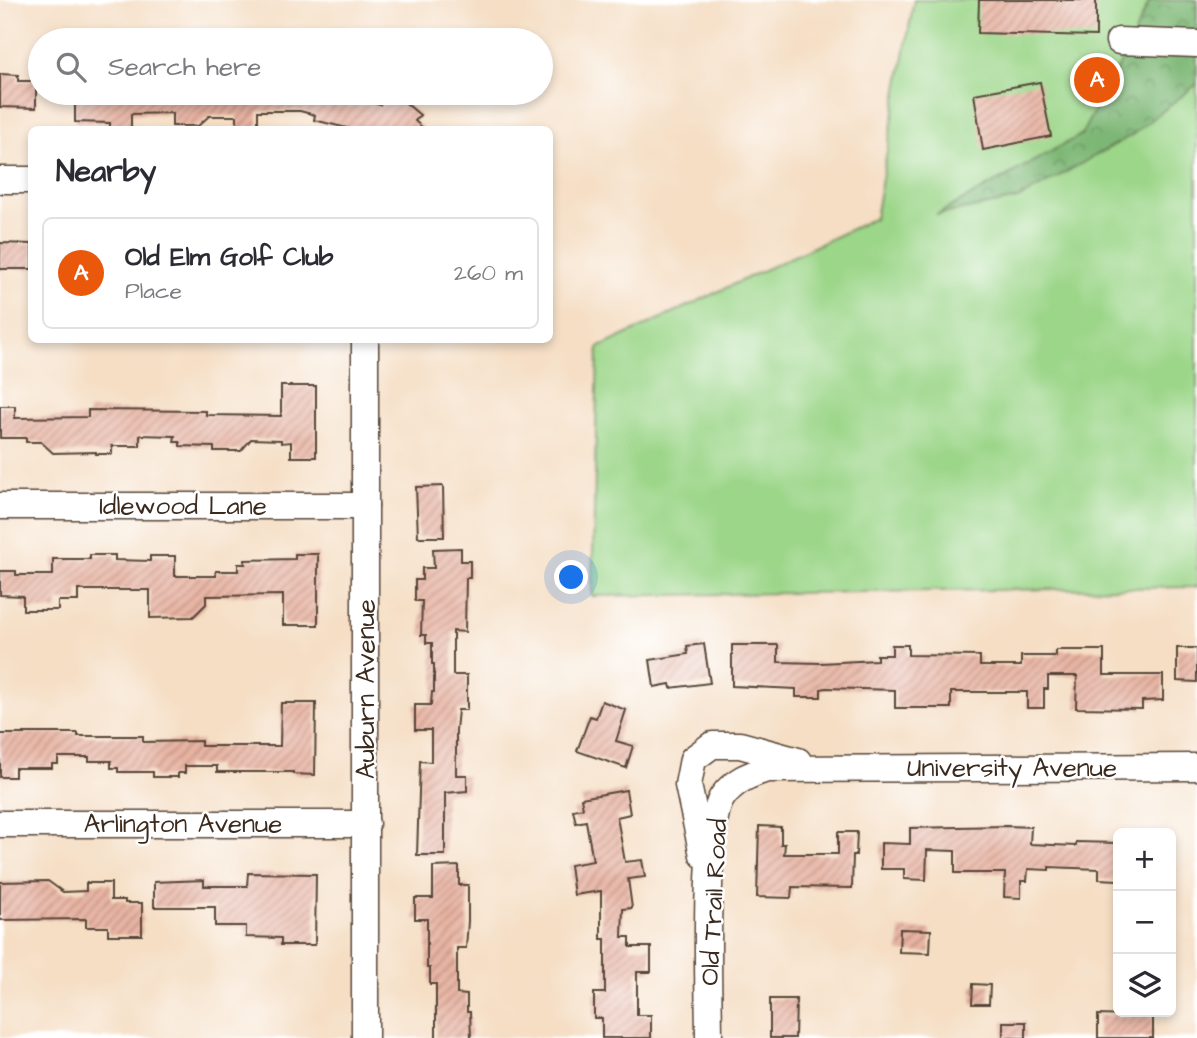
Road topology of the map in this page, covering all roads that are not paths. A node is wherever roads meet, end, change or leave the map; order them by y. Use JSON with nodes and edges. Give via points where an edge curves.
{"nodes":[{"id":1,"x":1119,"y":41,"type":"dead end"},
{"id":2,"x":1197,"y":44,"type":"edge"},
{"id":3,"x":0,"y":180,"type":"edge"},
{"id":4,"x":28,"y":180,"type":"edge"},
{"id":5,"x":365,"y":343,"type":"edge"},
{"id":6,"x":0,"y":506,"type":"edge"},
{"id":7,"x":365,"y":506,"type":"junction"},
{"id":8,"x":1197,"y":767,"type":"edge"},
{"id":9,"x":826,"y":769,"type":"junction"},
{"id":10,"x":0,"y":824,"type":"edge"},
{"id":11,"x":366,"y":824,"type":"junction"},
{"id":12,"x":709,"y":884,"type":"junction"},
{"id":13,"x":365,"y":1038,"type":"edge"},
{"id":14,"x":709,"y":1038,"type":"edge"}],
"edges":[{"from":1,"to":2,"type":"street"},
{"from":3,"to":4,"type":"street"},
{"from":5,"to":7,"type":"street","name":"Auburn Avenue"},
{"from":6,"to":7,"type":"street","name":"Idlewood Lane"},
{"from":7,"to":11,"type":"street","name":"Auburn Avenue"},
{"from":8,"to":9,"type":"street","name":"University Avenue"},
{"from":9,"to":12,"type":"street","name":"Old Trail Road","via":[[767,769],[743,776],[721,798],[712,829]]},
{"from":9,"to":12,"type":"street","via":[[740,745],[712,745],[693,759],[688,785]]},
{"from":10,"to":11,"type":"street","name":"Arlington Avenue"},
{"from":11,"to":13,"type":"street","name":"Auburn Avenue"},
{"from":12,"to":14,"type":"street","name":"Old Trail Road"}]}
